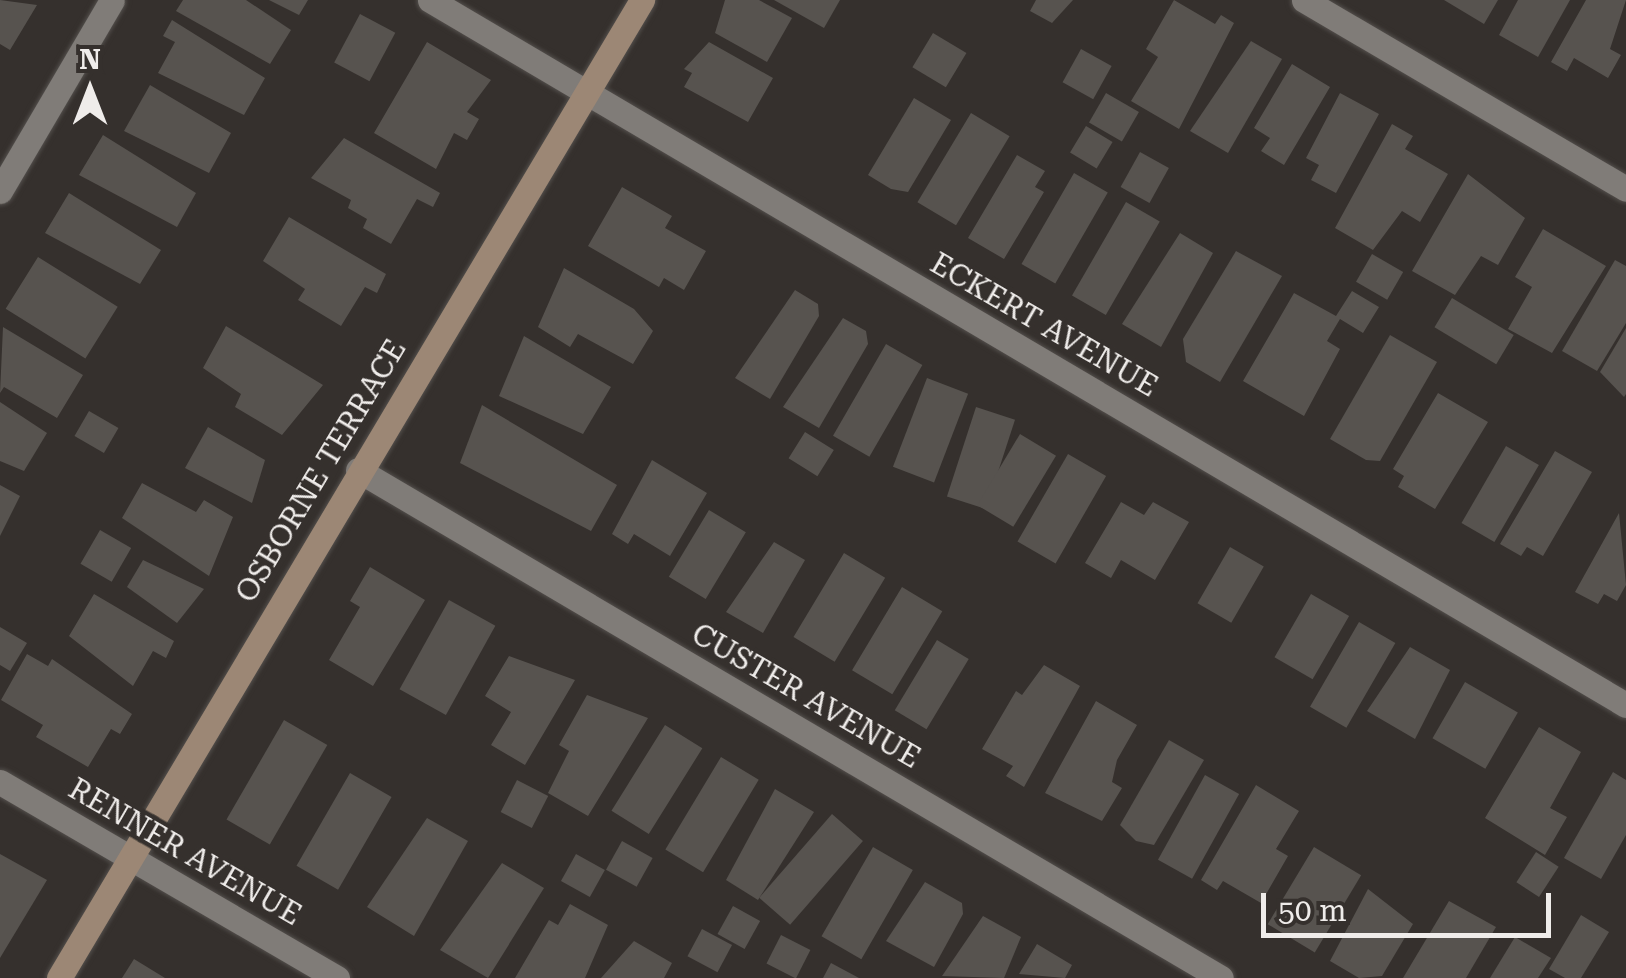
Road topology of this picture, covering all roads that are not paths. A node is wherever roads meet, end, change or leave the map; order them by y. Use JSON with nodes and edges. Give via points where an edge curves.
{"nodes":[{"id":1,"x":112,"y":0,"type":"edge"},
{"id":2,"x":430,"y":0,"type":"edge"},
{"id":3,"x":642,"y":0,"type":"edge"},
{"id":4,"x":1304,"y":0,"type":"edge"},
{"id":5,"x":588,"y":94,"type":"junction"},
{"id":6,"x":1626,"y":189,"type":"edge"},
{"id":7,"x":0,"y":191,"type":"edge"},
{"id":8,"x":358,"y":470,"type":"junction"},
{"id":9,"x":1626,"y":705,"type":"edge"},
{"id":10,"x":0,"y":782,"type":"edge"},
{"id":11,"x":130,"y":856,"type":"junction"},
{"id":12,"x":59,"y":978,"type":"edge"},
{"id":13,"x":337,"y":978,"type":"edge"},
{"id":14,"x":1221,"y":978,"type":"edge"}],
"edges":[{"from":1,"to":7,"type":"street"},
{"from":2,"to":5,"type":"street","name":"ECKERT AVENUE"},
{"from":3,"to":5,"type":"street","name":"OSBORNE TERRACE"},
{"from":4,"to":6,"type":"street"},
{"from":5,"to":8,"type":"street","name":"OSBORNE TERRACE"},
{"from":5,"to":9,"type":"street","name":"ECKERT AVENUE"},
{"from":8,"to":11,"type":"street","name":"OSBORNE TERRACE"},
{"from":8,"to":14,"type":"street","name":"CUSTER AVENUE"},
{"from":10,"to":11,"type":"street","name":"RENNER AVENUE"},
{"from":11,"to":12,"type":"street","name":"OSBORNE TERRACE"},
{"from":11,"to":13,"type":"street","name":"RENNER AVENUE"}]}
